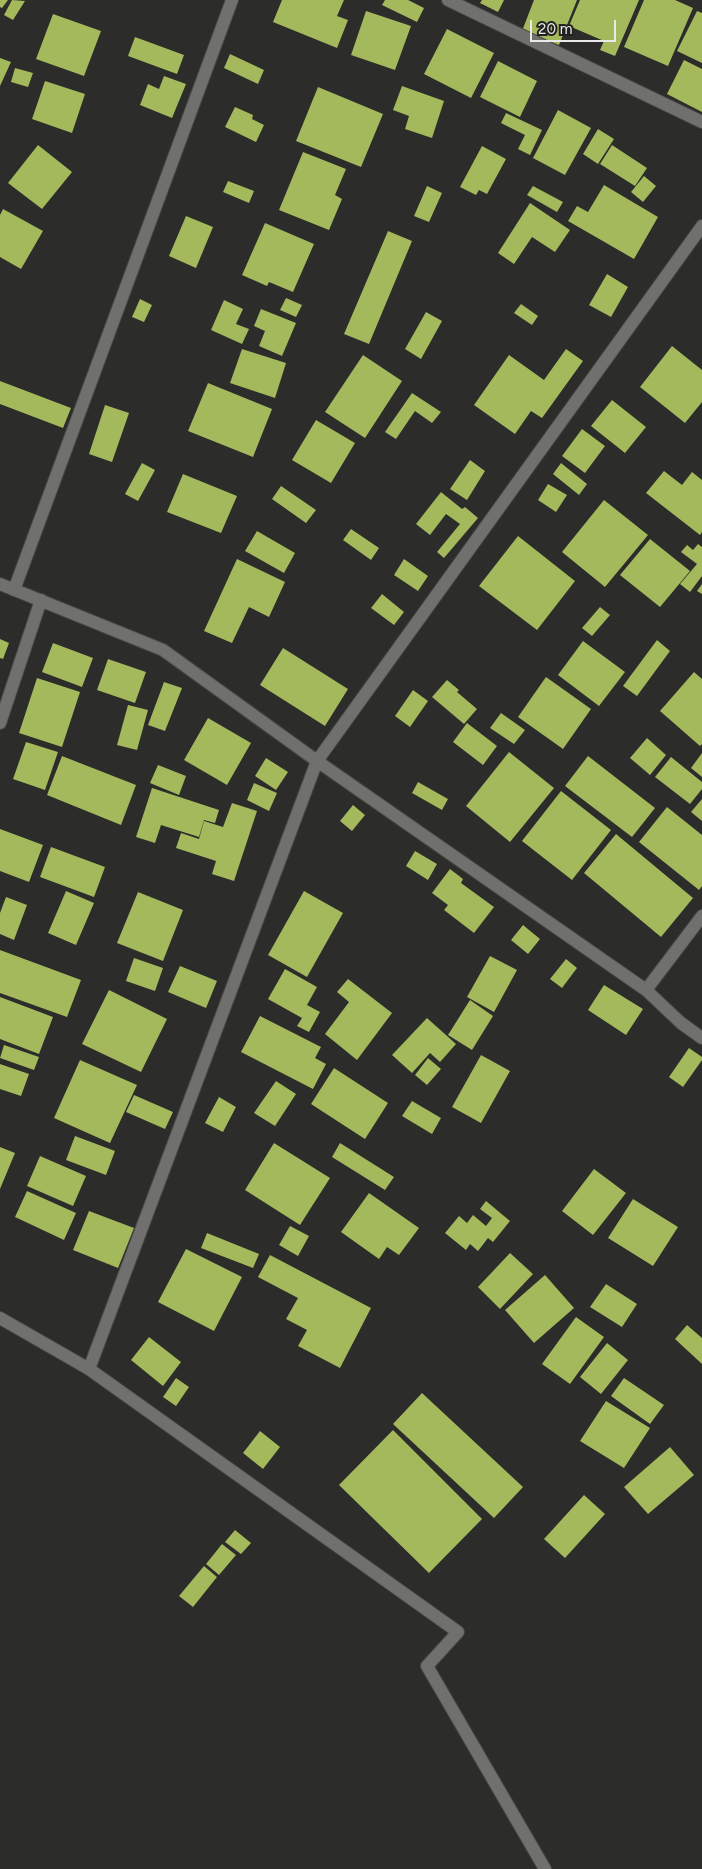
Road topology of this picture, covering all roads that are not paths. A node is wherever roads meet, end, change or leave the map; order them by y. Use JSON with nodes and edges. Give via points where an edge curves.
{"nodes":[{"id":1,"x":232,"y":0,"type":"edge"},
{"id":2,"x":448,"y":0,"type":"edge"},
{"id":3,"x":702,"y":122,"type":"edge"},
{"id":4,"x":702,"y":226,"type":"edge"},
{"id":5,"x":0,"y":584,"type":"edge"},
{"id":6,"x":14,"y":590,"type":"junction"},
{"id":7,"x":41,"y":600,"type":"junction"},
{"id":8,"x":0,"y":723,"type":"edge"},
{"id":9,"x":317,"y":761,"type":"junction"},
{"id":10,"x":702,"y":916,"type":"edge"},
{"id":11,"x":646,"y":990,"type":"junction"},
{"id":12,"x":702,"y":1038,"type":"edge"},
{"id":13,"x":0,"y":1318,"type":"edge"},
{"id":14,"x":88,"y":1369,"type":"junction"},
{"id":15,"x":545,"y":1869,"type":"edge"}],
"edges":[{"from":1,"to":6,"type":"street"},
{"from":2,"to":3,"type":"street"},
{"from":4,"to":9,"type":"street"},
{"from":5,"to":6,"type":"street"},
{"from":6,"to":7,"type":"street"},
{"from":7,"to":8,"type":"street"},
{"from":7,"to":9,"type":"street","via":[[162,650]]},
{"from":9,"to":11,"type":"street"},
{"from":9,"to":14,"type":"street"},
{"from":10,"to":11,"type":"street"},
{"from":11,"to":12,"type":"street","via":[[680,1023]]},
{"from":13,"to":14,"type":"street"},
{"from":14,"to":15,"type":"street","via":[[458,1632],[427,1666]]}]}
